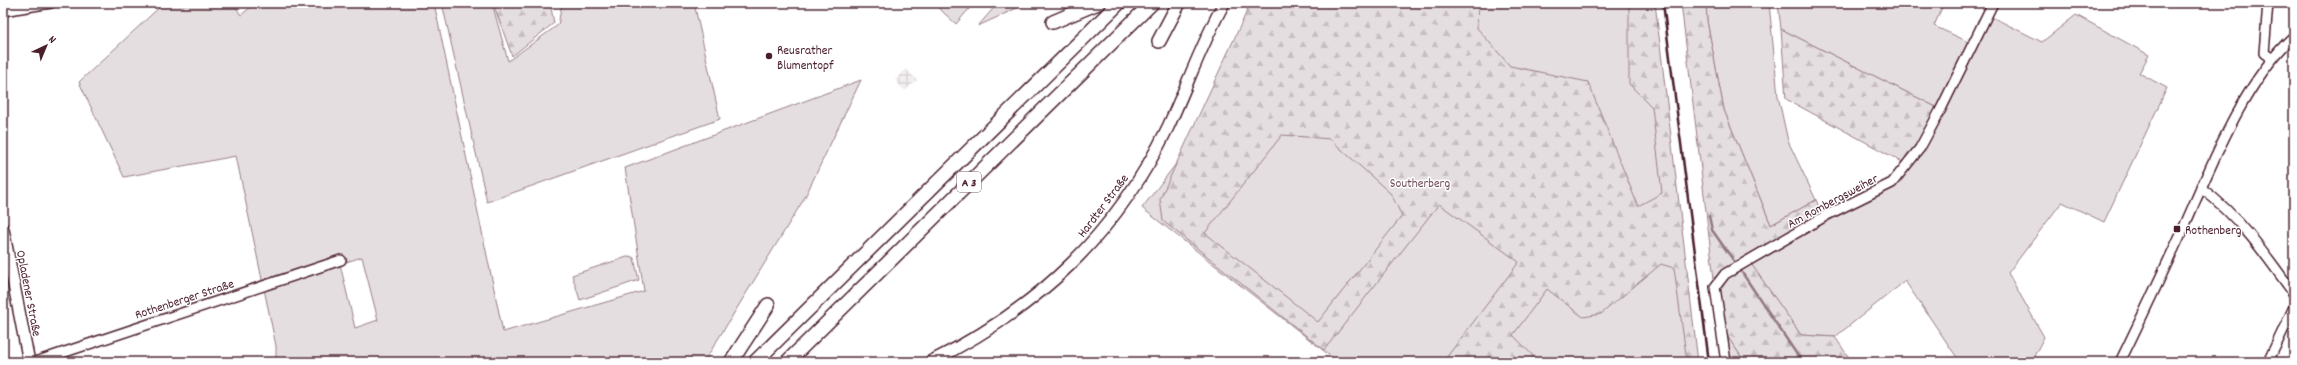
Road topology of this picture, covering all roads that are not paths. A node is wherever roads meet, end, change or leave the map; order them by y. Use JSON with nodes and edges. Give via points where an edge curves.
{"nodes":[{"id":1,"x":51,"y":3,"type":"edge"},
{"id":2,"x":1098,"y":3,"type":"edge"},
{"id":3,"x":1119,"y":3,"type":"edge"},
{"id":4,"x":1152,"y":3,"type":"edge"},
{"id":5,"x":1179,"y":3,"type":"edge"},
{"id":6,"x":1224,"y":3,"type":"edge"},
{"id":7,"x":1993,"y":3,"type":"edge"},
{"id":8,"x":2268,"y":3,"type":"edge"},
{"id":9,"x":3,"y":11,"type":"edge"},
{"id":10,"x":1053,"y":22,"type":"dead end"},
{"id":11,"x":2294,"y":36,"type":"edge"},
{"id":12,"x":1159,"y":41,"type":"dead end"},
{"id":13,"x":2271,"y":58,"type":"junction"},
{"id":14,"x":2201,"y":188,"type":"junction"},
{"id":15,"x":3,"y":229,"type":"edge"},
{"id":16,"x":341,"y":260,"type":"dead end"},
{"id":17,"x":2294,"y":294,"type":"edge"},
{"id":18,"x":768,"y":305,"type":"dead end"},
{"id":19,"x":2294,"y":307,"type":"edge"},
{"id":20,"x":29,"y":362,"type":"edge"},
{"id":21,"x":35,"y":362,"type":"edge"},
{"id":22,"x":731,"y":362,"type":"edge"},
{"id":23,"x":755,"y":362,"type":"edge"},
{"id":24,"x":787,"y":362,"type":"edge"},
{"id":25,"x":930,"y":362,"type":"edge"},
{"id":26,"x":1726,"y":362,"type":"edge"},
{"id":27,"x":2120,"y":362,"type":"edge"},
{"id":28,"x":2268,"y":362,"type":"edge"}],
"edges":[{"from":1,"to":9,"type":"street"},
{"from":2,"to":10,"type":"highway"},
{"from":3,"to":23,"type":"highway","number":"A 3"},
{"from":4,"to":24,"type":"highway","number":"A 3"},
{"from":5,"to":12,"type":"highway"},
{"from":6,"to":25,"type":"main road","name":"Hardter Straße","via":[[1150,161],[1127,198],[1101,232],[1072,264],[1028,303]]},
{"from":7,"to":26,"type":"street","name":"Am Rombergsweiher","via":[[1920,148],[1892,183],[1827,214],[1725,274],[1716,287]]},
{"from":8,"to":13,"type":"street","via":[[2264,53]]},
{"from":11,"to":13,"type":"street"},
{"from":13,"to":14,"type":"street","via":[[2253,86]]},
{"from":14,"to":17,"type":"street","via":[[2221,202]]},
{"from":14,"to":27,"type":"street"},
{"from":15,"to":20,"type":"main road","name":"Opladener Straße"},
{"from":16,"to":21,"type":"street","name":"Rothenberger Straße"},
{"from":18,"to":22,"type":"highway"},
{"from":19,"to":28,"type":"street"}]}
